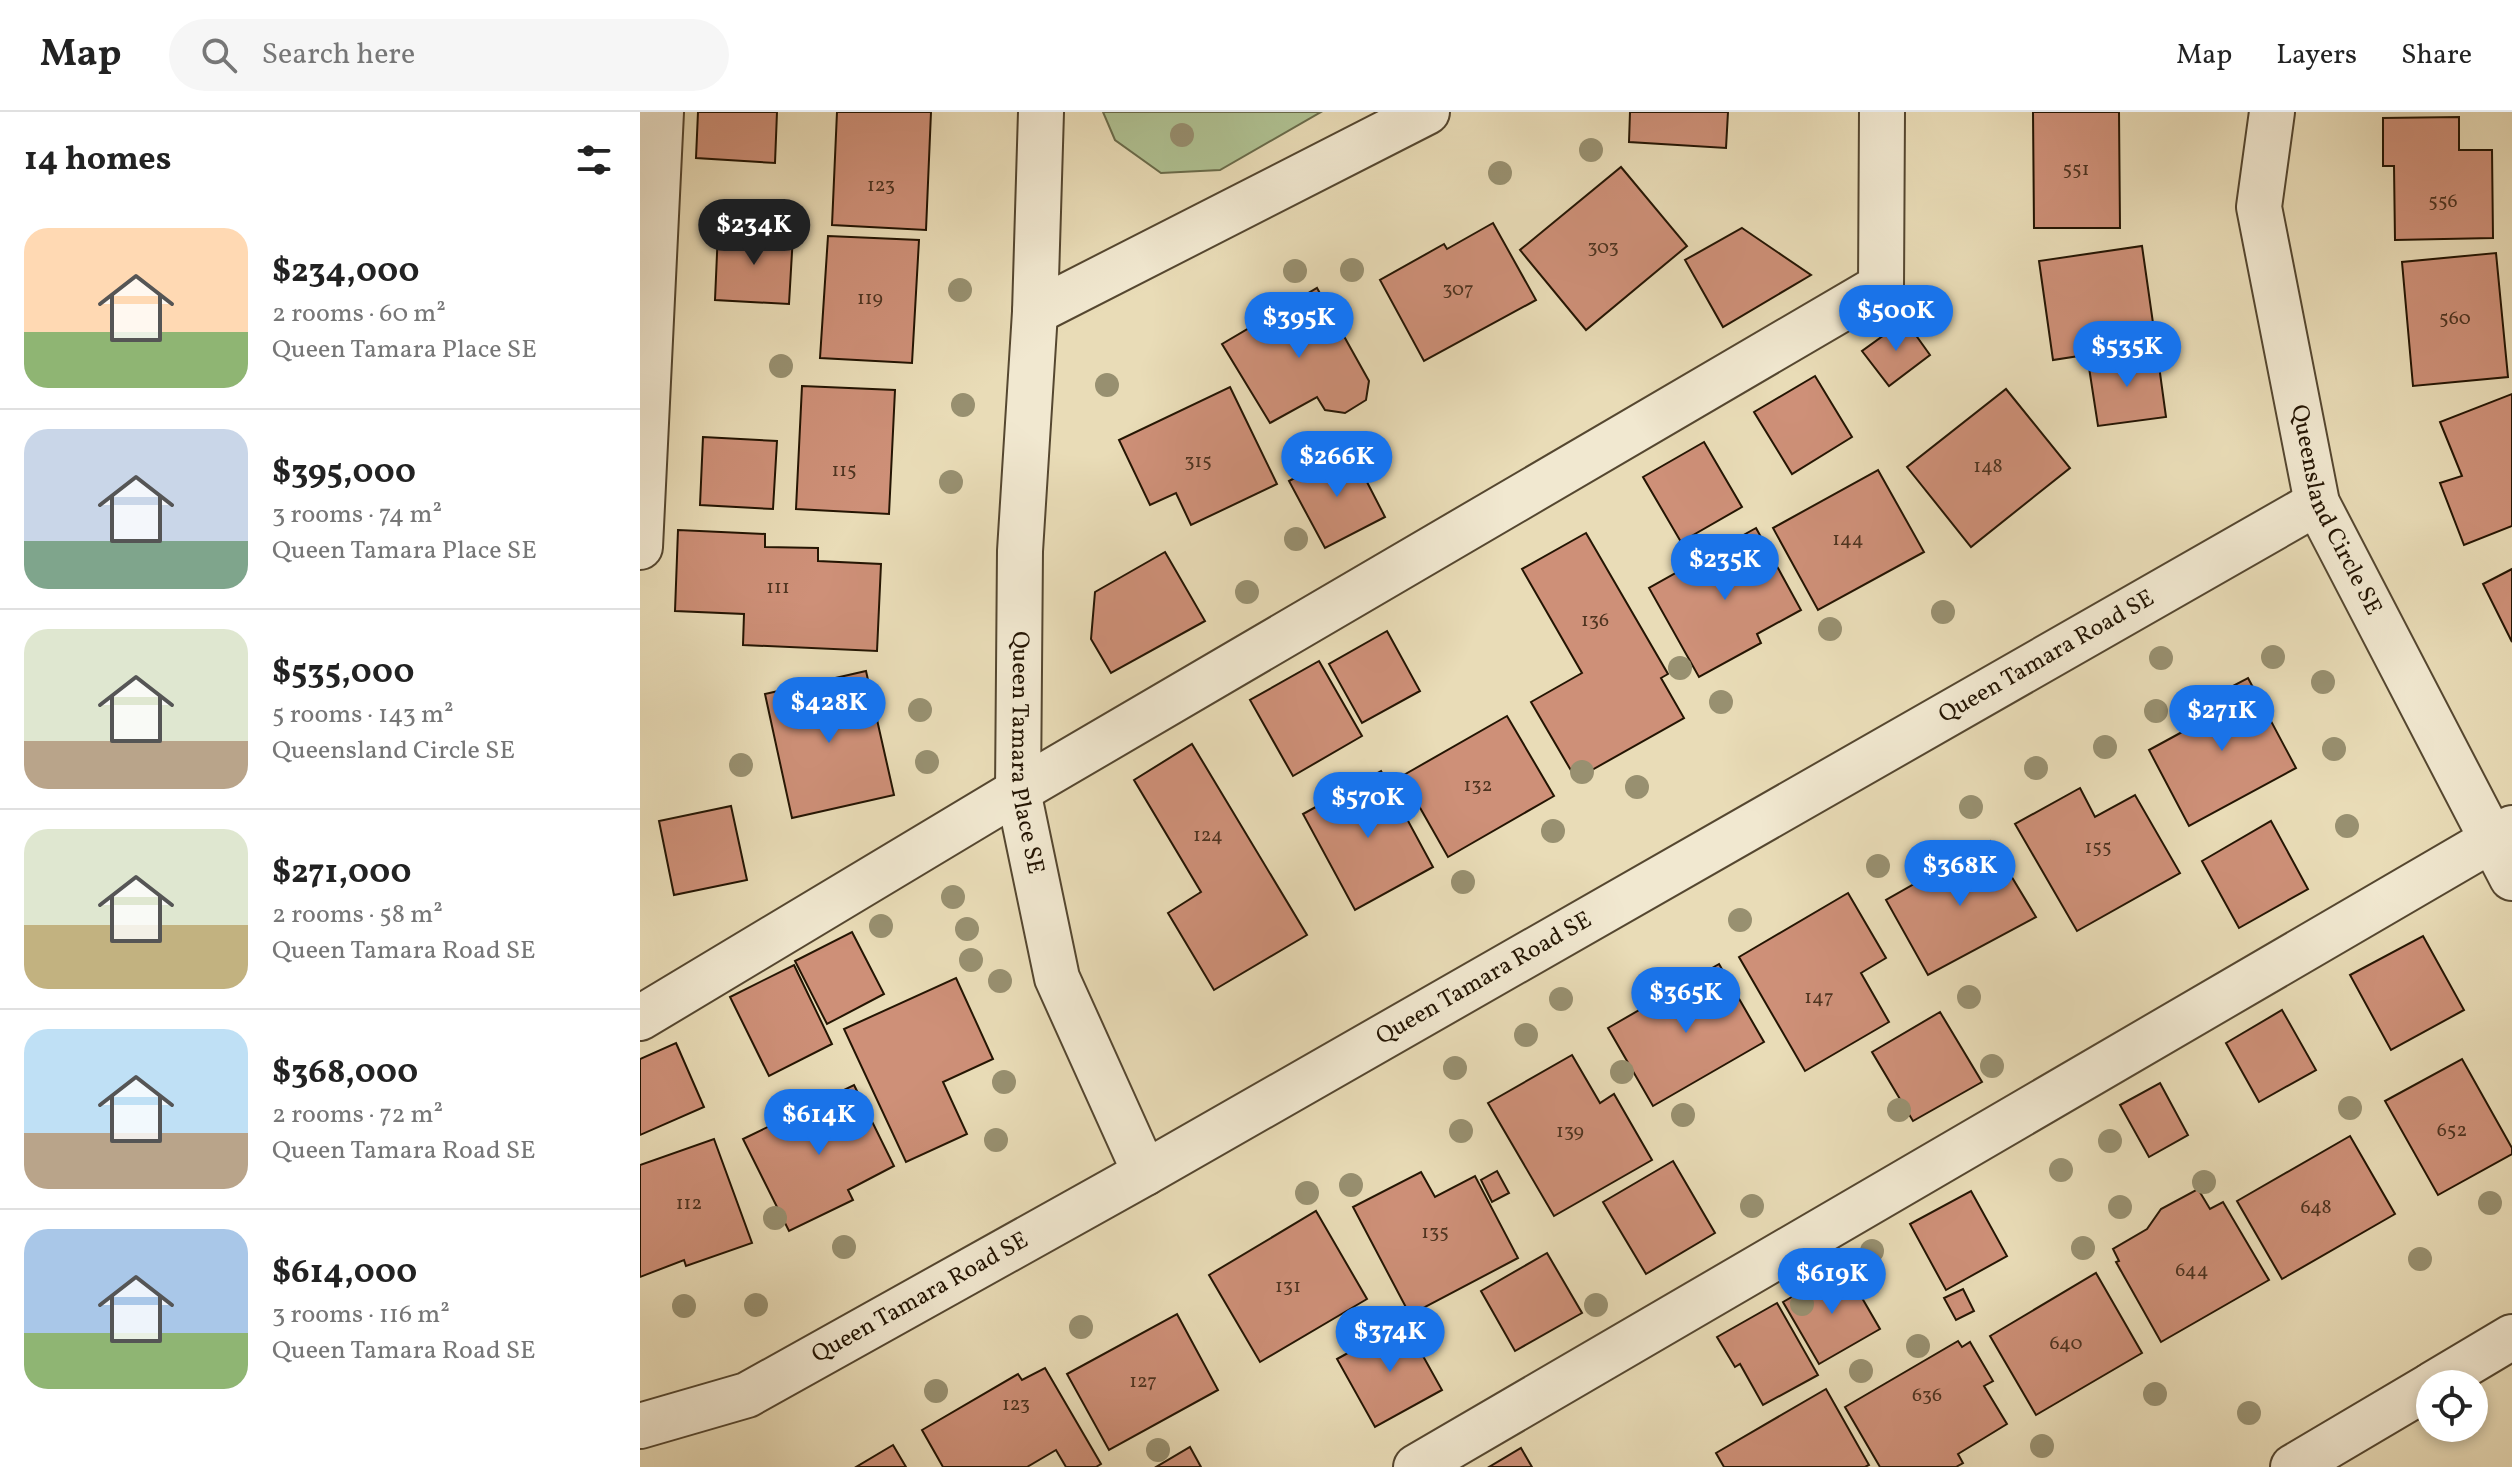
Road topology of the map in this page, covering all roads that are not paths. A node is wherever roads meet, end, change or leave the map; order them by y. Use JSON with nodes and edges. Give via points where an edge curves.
{"nodes":[{"id":1,"x":661,"y":112,"type":"edge"},
{"id":2,"x":1041,"y":112,"type":"edge"},
{"id":3,"x":1427,"y":112,"type":"edge"},
{"id":4,"x":1882,"y":112,"type":"edge"},
{"id":5,"x":2272,"y":112,"type":"edge"},
{"id":6,"x":1035,"y":312,"type":"junction"},
{"id":7,"x":2317,"y":503,"type":"junction"},
{"id":8,"x":640,"y":547,"type":"edge"},
{"id":9,"x":1018,"y":791,"type":"junction"},
{"id":10,"x":2502,"y":834,"type":"edge"},
{"id":11,"x":2512,"y":878,"type":"edge"},
{"id":12,"x":640,"y":1018,"type":"edge"},
{"id":13,"x":1145,"y":1173,"type":"junction"},
{"id":14,"x":2512,"y":1337,"type":"edge"},
{"id":15,"x":2457,"y":1370,"type":"edge"},
{"id":16,"x":2416,"y":1394,"type":"edge"},
{"id":17,"x":640,"y":1426,"type":"edge"},
{"id":18,"x":1416,"y":1467,"type":"edge"},
{"id":19,"x":2293,"y":1467,"type":"edge"}],
"edges":[{"from":1,"to":8,"type":"street"},
{"from":2,"to":6,"type":"street","name":"Queen Tamara Place SE"},
{"from":3,"to":6,"type":"street"},
{"from":4,"to":9,"type":"street","via":[[1881,286]]},
{"from":5,"to":7,"type":"street","name":"Queensland Circle SE","via":[[2259,207]]},
{"from":6,"to":9,"type":"street","name":"Queen Tamara Place SE","via":[[1020,551]]},
{"from":7,"to":10,"type":"street","name":"Queensland Circle SE"},
{"from":7,"to":13,"type":"street","name":"Queen Tamara Road SE"},
{"from":9,"to":12,"type":"street"},
{"from":9,"to":13,"type":"street","name":"Queen Tamara Place SE","via":[[1057,978]]},
{"from":10,"to":11,"type":"street","name":"Queensland Circle SE"},
{"from":10,"to":18,"type":"street"},
{"from":13,"to":17,"type":"street","name":"Queen Tamara Road SE","via":[[747,1395]]},
{"from":14,"to":15,"type":"street"},
{"from":16,"to":19,"type":"street"}]}
